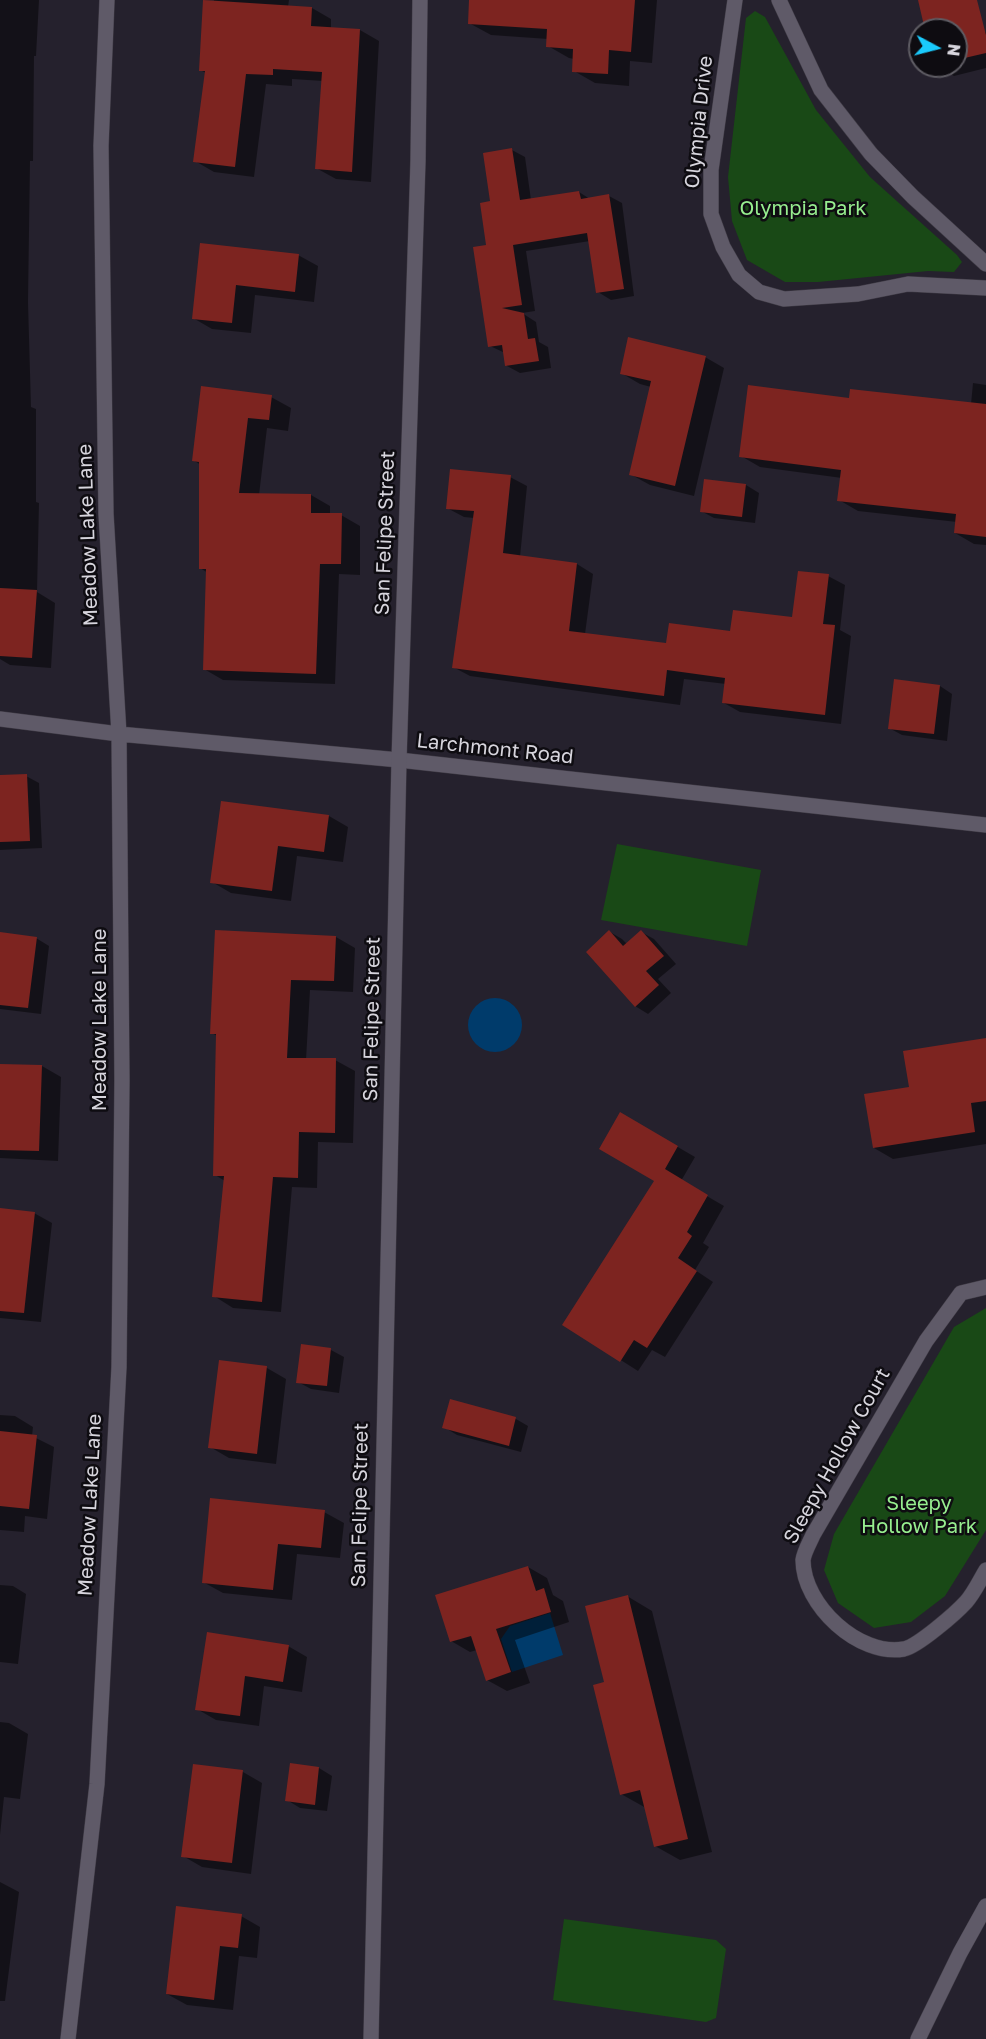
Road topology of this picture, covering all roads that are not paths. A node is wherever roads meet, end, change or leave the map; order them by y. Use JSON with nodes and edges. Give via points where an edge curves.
{"nodes":[{"id":1,"x":107,"y":0,"type":"edge"},
{"id":2,"x":420,"y":0,"type":"edge"},
{"id":3,"x":735,"y":0,"type":"edge"},
{"id":4,"x":779,"y":0,"type":"edge"},
{"id":5,"x":986,"y":264,"type":"edge"},
{"id":6,"x":986,"y":288,"type":"edge"},
{"id":7,"x":0,"y":719,"type":"edge"},
{"id":8,"x":119,"y":734,"type":"junction"},
{"id":9,"x":399,"y":760,"type":"junction"},
{"id":10,"x":986,"y":825,"type":"edge"},
{"id":11,"x":986,"y":1287,"type":"edge"},
{"id":12,"x":986,"y":1570,"type":"edge"},
{"id":13,"x":986,"y":1906,"type":"edge"},
{"id":14,"x":68,"y":2039,"type":"edge"},
{"id":15,"x":371,"y":2039,"type":"edge"},
{"id":16,"x":918,"y":2039,"type":"edge"}],
"edges":[{"from":1,"to":8,"type":"street","name":"Meadow Lake Lane","via":[[101,146],[106,502]]},
{"from":2,"to":9,"type":"street","name":"San Felipe Street"},
{"from":3,"to":6,"type":"street","name":"Olympia Drive","via":[[711,170],[711,214],[739,275],[759,292],[784,299],[858,294],[908,284]]},
{"from":4,"to":5,"type":"street","via":[[821,90],[871,153]]},
{"from":7,"to":8,"type":"street","name":"Larchmont Road"},
{"from":8,"to":9,"type":"street","name":"Larchmont Road"},
{"from":8,"to":14,"type":"street","name":"Meadow Lake Lane","via":[[122,1081],[118,1367],[97,1784]]},
{"from":9,"to":10,"type":"street","name":"Larchmont Road"},
{"from":9,"to":15,"type":"street","name":"San Felipe Street"},
{"from":11,"to":12,"type":"street","name":"Sleepy Hollow Court","via":[[960,1293],[926,1341],[813,1534],[803,1559],[810,1591],[839,1629],[878,1648],[905,1649],[936,1629],[967,1601]]},
{"from":13,"to":16,"type":"street"}]}
